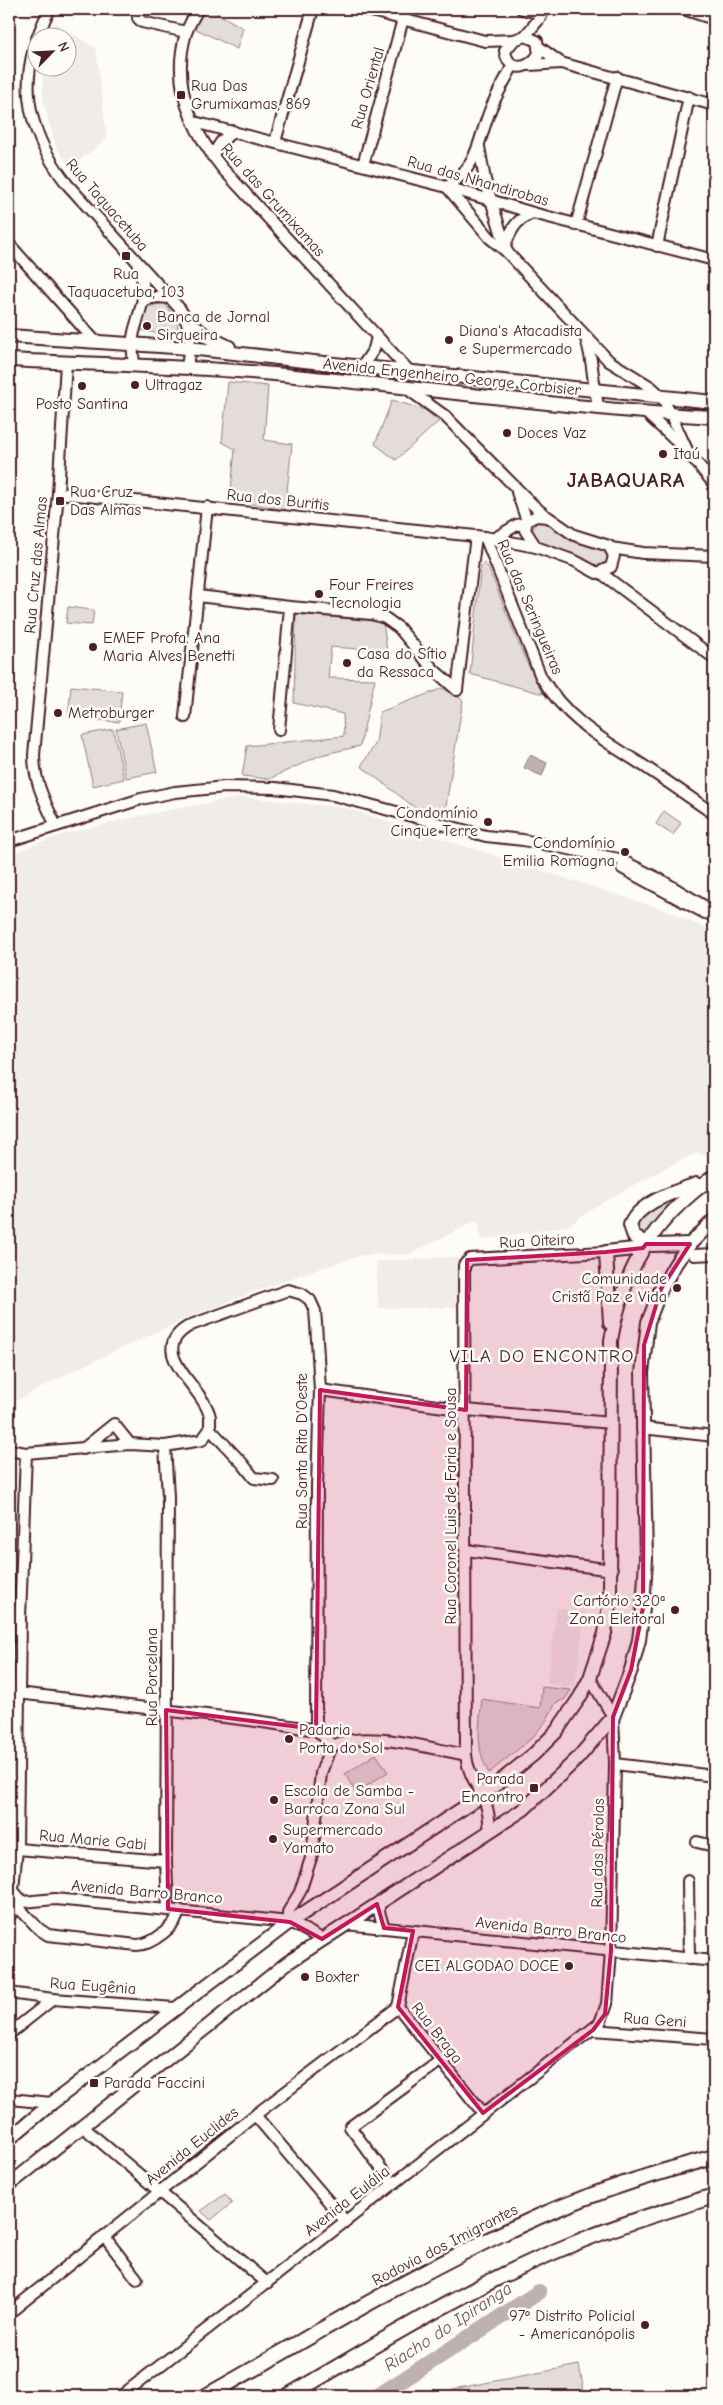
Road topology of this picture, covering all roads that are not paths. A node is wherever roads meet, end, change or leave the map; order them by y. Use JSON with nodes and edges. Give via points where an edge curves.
{"nodes":[{"id":1,"x":50,"y":9,"type":"edge"},
{"id":2,"x":138,"y":9,"type":"edge"},
{"id":3,"x":198,"y":9,"type":"edge"},
{"id":4,"x":313,"y":9,"type":"edge"},
{"id":5,"x":364,"y":9,"type":"edge"},
{"id":6,"x":522,"y":9,"type":"edge"},
{"id":7,"x":683,"y":9,"type":"edge"},
{"id":8,"x":542,"y":13,"type":"edge"},
{"id":9,"x":714,"y":19,"type":"edge"},
{"id":10,"x":403,"y":20,"type":"junction"},
{"id":11,"x":186,"y":32,"type":"junction"},
{"id":12,"x":525,"y":36,"type":"junction"},
{"id":13,"x":514,"y":40,"type":"junction"},
{"id":14,"x":485,"y":41,"type":"junction"},
{"id":15,"x":538,"y":44,"type":"junction"},
{"id":16,"x":509,"y":62,"type":"junction"},
{"id":17,"x":561,"y":62,"type":"junction"},
{"id":18,"x":527,"y":66,"type":"junction"},
{"id":19,"x":617,"y":77,"type":"junction"},
{"id":20,"x":689,"y":98,"type":"junction"},
{"id":21,"x":714,"y":105,"type":"edge"},
{"id":22,"x":194,"y":122,"type":"junction"},
{"id":23,"x":233,"y":131,"type":"junction"},
{"id":24,"x":275,"y":142,"type":"junction"},
{"id":25,"x":479,"y":147,"type":"junction"},
{"id":26,"x":212,"y":156,"type":"junction"},
{"id":27,"x":362,"y":165,"type":"junction"},
{"id":28,"x":446,"y":187,"type":"junction"},
{"id":29,"x":492,"y":201,"type":"junction"},
{"id":30,"x":534,"y":213,"type":"junction"},
{"id":31,"x":576,"y":225,"type":"junction"},
{"id":32,"x":9,"y":244,"type":"edge"},
{"id":33,"x":657,"y":246,"type":"junction"},
{"id":34,"x":506,"y":247,"type":"junction"},
{"id":35,"x":135,"y":259,"type":"junction"},
{"id":36,"x":714,"y":260,"type":"edge"},
{"id":37,"x":170,"y":298,"type":"junction"},
{"id":38,"x":144,"y":300,"type":"junction"},
{"id":39,"x":189,"y":322,"type":"junction"},
{"id":40,"x":9,"y":336,"type":"edge"},
{"id":41,"x":585,"y":336,"type":"junction"},
{"id":42,"x":377,"y":337,"type":"junction"},
{"id":43,"x":94,"y":340,"type":"junction"},
{"id":44,"x":133,"y":344,"type":"junction"},
{"id":45,"x":189,"y":348,"type":"junction"},
{"id":46,"x":248,"y":353,"type":"junction"},
{"id":47,"x":9,"y":360,"type":"edge"},
{"id":48,"x":609,"y":361,"type":"junction"},
{"id":49,"x":66,"y":363,"type":"junction"},
{"id":50,"x":134,"y":364,"type":"junction"},
{"id":51,"x":593,"y":366,"type":"junction"},
{"id":52,"x":362,"y":367,"type":"junction"},
{"id":53,"x":187,"y":368,"type":"junction"},
{"id":54,"x":410,"y":372,"type":"junction"},
{"id":55,"x":406,"y":388,"type":"junction"},
{"id":56,"x":594,"y":390,"type":"junction"},
{"id":57,"x":445,"y":392,"type":"junction"},
{"id":58,"x":663,"y":398,"type":"junction"},
{"id":59,"x":714,"y":402,"type":"edge"},
{"id":60,"x":599,"y":408,"type":"junction"},
{"id":61,"x":645,"y":412,"type":"junction"},
{"id":62,"x":671,"y":414,"type":"junction"},
{"id":63,"x":445,"y":416,"type":"junction"},
{"id":64,"x":714,"y":417,"type":"edge"},
{"id":65,"x":688,"y":452,"type":"junction"},
{"id":66,"x":714,"y":484,"type":"edge"},
{"id":67,"x":515,"y":487,"type":"junction"},
{"id":68,"x":58,"y":493,"type":"junction"},
{"id":69,"x":207,"y":507,"type":"junction"},
{"id":70,"x":548,"y":517,"type":"junction"},
{"id":71,"x":526,"y":522,"type":"junction"},
{"id":72,"x":485,"y":537,"type":"junction"},
{"id":73,"x":536,"y":547,"type":"junction"},
{"id":74,"x":613,"y":552,"type":"junction"},
{"id":75,"x":714,"y":556,"type":"edge"},
{"id":76,"x":601,"y":574,"type":"junction"},
{"id":77,"x":198,"y":596,"type":"junction"},
{"id":78,"x":290,"y":608,"type":"junction"},
{"id":79,"x":714,"y":658,"type":"edge"},
{"id":80,"x":185,"y":717,"type":"dead end"},
{"id":81,"x":279,"y":730,"type":"dead end"},
{"id":82,"x":714,"y":814,"type":"edge"},
{"id":83,"x":56,"y":826,"type":"junction"},
{"id":84,"x":9,"y":841,"type":"edge"},
{"id":85,"x":714,"y":913,"type":"edge"},
{"id":86,"x":714,"y":1177,"type":"edge"},
{"id":87,"x":714,"y":1220,"type":"edge"},
{"id":88,"x":645,"y":1246,"type":"junction"},
{"id":89,"x":692,"y":1250,"type":"junction"},
{"id":90,"x":606,"y":1252,"type":"junction"},
{"id":91,"x":714,"y":1254,"type":"edge"},
{"id":92,"x":470,"y":1259,"type":"joint"},
{"id":93,"x":611,"y":1340,"type":"junction"},
{"id":94,"x":320,"y":1390,"type":"junction"},
{"id":95,"x":466,"y":1410,"type":"junction"},
{"id":96,"x":611,"y":1423,"type":"junction"},
{"id":97,"x":642,"y":1428,"type":"junction"},
{"id":98,"x":210,"y":1429,"type":"junction"},
{"id":99,"x":714,"y":1436,"type":"edge"},
{"id":100,"x":130,"y":1444,"type":"junction"},
{"id":101,"x":165,"y":1446,"type":"junction"},
{"id":102,"x":83,"y":1449,"type":"junction"},
{"id":103,"x":9,"y":1450,"type":"edge"},
{"id":104,"x":26,"y":1453,"type":"junction"},
{"id":105,"x":273,"y":1480,"type":"dead end"},
{"id":106,"x":466,"y":1550,"type":"junction"},
{"id":107,"x":612,"y":1570,"type":"junction"},
{"id":108,"x":590,"y":1678,"type":"junction"},
{"id":109,"x":13,"y":1692,"type":"edge"},
{"id":110,"x":166,"y":1710,"type":"junction"},
{"id":111,"x":613,"y":1717,"type":"junction"},
{"id":112,"x":317,"y":1730,"type":"junction"},
{"id":113,"x":332,"y":1746,"type":"junction"},
{"id":114,"x":466,"y":1755,"type":"junction"},
{"id":115,"x":615,"y":1764,"type":"junction"},
{"id":116,"x":714,"y":1776,"type":"edge"},
{"id":117,"x":483,"y":1795,"type":"junction"},
{"id":118,"x":489,"y":1832,"type":"junction"},
{"id":119,"x":697,"y":1842,"type":"dead end"},
{"id":120,"x":714,"y":1846,"type":"edge"},
{"id":121,"x":17,"y":1849,"type":"junction"},
{"id":122,"x":166,"y":1861,"type":"junction"},
{"id":123,"x":688,"y":1881,"type":"dead end"},
{"id":124,"x":11,"y":1888,"type":"edge"},
{"id":125,"x":379,"y":1902,"type":"junction"},
{"id":126,"x":21,"y":1904,"type":"junction"},
{"id":127,"x":168,"y":1909,"type":"junction"},
{"id":128,"x":179,"y":1910,"type":"junction"},
{"id":129,"x":9,"y":1916,"type":"edge"},
{"id":130,"x":290,"y":1922,"type":"junction"},
{"id":131,"x":345,"y":1924,"type":"junction"},
{"id":132,"x":384,"y":1928,"type":"junction"},
{"id":133,"x":413,"y":1931,"type":"junction"},
{"id":134,"x":322,"y":1939,"type":"junction"},
{"id":135,"x":611,"y":1951,"type":"junction"},
{"id":136,"x":689,"y":1959,"type":"junction"},
{"id":137,"x":714,"y":1961,"type":"edge"},
{"id":138,"x":9,"y":1993,"type":"edge"},
{"id":139,"x":53,"y":1999,"type":"junction"},
{"id":140,"x":398,"y":2007,"type":"junction"},
{"id":141,"x":175,"y":2008,"type":"junction"},
{"id":142,"x":593,"y":2030,"type":"junction"},
{"id":143,"x":9,"y":2034,"type":"edge"},
{"id":144,"x":714,"y":2039,"type":"edge"},
{"id":145,"x":440,"y":2061,"type":"junction"},
{"id":146,"x":9,"y":2099,"type":"edge"},
{"id":147,"x":52,"y":2103,"type":"junction"},
{"id":148,"x":483,"y":2113,"type":"junction"},
{"id":149,"x":255,"y":2115,"type":"junction"},
{"id":150,"x":82,"y":2126,"type":"junction"},
{"id":151,"x":9,"y":2139,"type":"edge"},
{"id":152,"x":714,"y":2156,"type":"edge"},
{"id":153,"x":393,"y":2184,"type":"junction"},
{"id":154,"x":9,"y":2185,"type":"edge"},
{"id":155,"x":159,"y":2191,"type":"junction"},
{"id":156,"x":714,"y":2196,"type":"edge"},
{"id":157,"x":346,"y":2222,"type":"junction"},
{"id":158,"x":104,"y":2236,"type":"junction"},
{"id":159,"x":137,"y":2279,"type":"dead end"},
{"id":160,"x":267,"y":2283,"type":"junction"},
{"id":161,"x":9,"y":2313,"type":"edge"},
{"id":162,"x":120,"y":2396,"type":"edge"},
{"id":163,"x":206,"y":2396,"type":"edge"},
{"id":164,"x":288,"y":2396,"type":"edge"}],
"edges":[{"from":1,"to":35,"type":"street","name":"Rua Taquacetuba","via":[[38,35],[29,69],[27,90],[33,123],[58,173]]},
{"from":2,"to":11,"type":"street","via":[[138,18],[142,22]]},
{"from":3,"to":11,"type":"street","name":"Rua das Grumixamas"},
{"from":4,"to":24,"type":"street"},
{"from":5,"to":10,"type":"street"},
{"from":6,"to":8,"type":"street"},
{"from":7,"to":9,"type":"street"},
{"from":8,"to":12,"type":"street"},
{"from":8,"to":15,"type":"street"},
{"from":10,"to":14,"type":"street"},
{"from":10,"to":27,"type":"street","name":"Rua Oriental"},
{"from":11,"to":22,"type":"street","name":"Rua das Grumixamas","via":[[180,82]]},
{"from":12,"to":13,"type":"street"},
{"from":12,"to":15,"type":"street"},
{"from":13,"to":14,"type":"street"},
{"from":13,"to":16,"type":"street","via":[[505,52]]},
{"from":14,"to":16,"type":"street"},
{"from":15,"to":17,"type":"street"},
{"from":15,"to":18,"type":"street","via":[[539,54]]},
{"from":16,"to":18,"type":"street","via":[[519,68]]},
{"from":16,"to":25,"type":"street"},
{"from":17,"to":18,"type":"street"},
{"from":17,"to":19,"type":"street"},
{"from":19,"to":20,"type":"street"},
{"from":19,"to":31,"type":"street"},
{"from":20,"to":21,"type":"street"},
{"from":20,"to":33,"type":"street"},
{"from":22,"to":23,"type":"street","name":"Rua das Nhandirobas"},
{"from":22,"to":26,"type":"street","name":"Rua das Grumixamas"},
{"from":23,"to":24,"type":"street","name":"Rua das Nhandirobas"},
{"from":23,"to":26,"type":"street"},
{"from":24,"to":27,"type":"street","name":"Rua das Nhandirobas"},
{"from":25,"to":28,"type":"street","via":[[467,171]]},
{"from":25,"to":29,"type":"street"},
{"from":26,"to":42,"type":"street","name":"Rua das Grumixamas"},
{"from":27,"to":28,"type":"street","name":"Rua das Nhandirobas"},
{"from":28,"to":29,"type":"street","name":"Rua das Nhandirobas"},
{"from":28,"to":34,"type":"street","via":[[490,238]]},
{"from":29,"to":30,"type":"street","name":"Rua das Nhandirobas"},
{"from":29,"to":34,"type":"street"},
{"from":30,"to":31,"type":"street","name":"Rua das Nhandirobas"},
{"from":30,"to":34,"type":"street","via":[[520,219],[513,227]]},
{"from":31,"to":33,"type":"street","name":"Rua das Nhandirobas"},
{"from":32,"to":43,"type":"street"},
{"from":33,"to":36,"type":"street","name":"Rua das Nhandirobas"},
{"from":34,"to":41,"type":"street"},
{"from":35,"to":37,"type":"street","name":"Rua Taquacetuba"},
{"from":35,"to":38,"type":"street","via":[[142,275]]},
{"from":37,"to":38,"type":"street","via":[[157,296]]},
{"from":37,"to":39,"type":"street","name":"Rua Taquacetuba"},
{"from":38,"to":44,"type":"street"},
{"from":39,"to":45,"type":"street"},
{"from":39,"to":46,"type":"main road","via":[[221,345]]},
{"from":40,"to":43,"type":"main road","name":"Avenida Engenheiro George Corbisier"},
{"from":41,"to":48,"type":"street"},
{"from":41,"to":51,"type":"street"},
{"from":42,"to":52,"type":"street","via":[[374,349]]},
{"from":42,"to":54,"type":"street","name":"Rua das Grumixamas"},
{"from":43,"to":44,"type":"main road","name":"Avenida Engenheiro George Corbisier"},
{"from":44,"to":45,"type":"main road","name":"Avenida Engenheiro George Corbisier"},
{"from":44,"to":50,"type":"street"},
{"from":45,"to":46,"type":"main road","name":"Avenida Engenheiro George Corbisier"},
{"from":45,"to":53,"type":"street"},
{"from":46,"to":52,"type":"main road","name":"Avenida Engenheiro George Corbisier"},
{"from":47,"to":49,"type":"main road","name":"Avenida Engenheiro George Corbisier"},
{"from":48,"to":51,"type":"street"},
{"from":48,"to":58,"type":"street"},
{"from":49,"to":50,"type":"main road","name":"Avenida Engenheiro George Corbisier"},
{"from":49,"to":68,"type":"street","name":"Rua Cruz das Almas"},
{"from":50,"to":53,"type":"main road","name":"Avenida Engenheiro George Corbisier"},
{"from":51,"to":56,"type":"street"},
{"from":52,"to":54,"type":"main road","name":"Avenida Engenheiro George Corbisier"},
{"from":53,"to":55,"type":"main road","name":"Avenida Engenheiro George Corbisier"},
{"from":54,"to":56,"type":"main road","name":"Avenida Engenheiro George Corbisier"},
{"from":55,"to":57,"type":"main road","name":"Avenida Engenheiro George Corbisier"},
{"from":55,"to":63,"type":"street"},
{"from":56,"to":58,"type":"main road","name":"Avenida Engenheiro George Corbisier"},
{"from":56,"to":60,"type":"street"},
{"from":57,"to":60,"type":"main road","name":"Avenida Engenheiro George Corbisier"},
{"from":57,"to":63,"type":"street","via":[[441,403]]},
{"from":58,"to":59,"type":"main road","name":"Avenida Engenheiro George Corbisier"},
{"from":58,"to":62,"type":"street"},
{"from":60,"to":61,"type":"main road","name":"Avenida Engenheiro George Corbisier"},
{"from":61,"to":62,"type":"main road","name":"Avenida Engenheiro George Corbisier"},
{"from":61,"to":65,"type":"street"},
{"from":62,"to":64,"type":"main road","name":"Avenida Engenheiro George Corbisier"},
{"from":62,"to":65,"type":"street"},
{"from":63,"to":67,"type":"street"},
{"from":65,"to":66,"type":"street"},
{"from":67,"to":70,"type":"street"},
{"from":67,"to":71,"type":"street"},
{"from":68,"to":69,"type":"street","name":"Rua dos Buritis"},
{"from":68,"to":83,"type":"street","name":"Rua Cruz das Almas","via":[[34,755],[40,795]]},
{"from":69,"to":72,"type":"street","name":"Rua dos Buritis"},
{"from":69,"to":77,"type":"street"},
{"from":70,"to":71,"type":"street","via":[[536,516]]},
{"from":70,"to":74,"type":"street","via":[[574,535]]},
{"from":71,"to":72,"type":"street"},
{"from":71,"to":73,"type":"street","via":[[528,538]]},
{"from":72,"to":73,"type":"street","name":"Rua dos Buritis"},
{"from":72,"to":78,"type":"street","via":[[457,690],[399,628],[385,618],[372,614]]},
{"from":72,"to":82,"type":"street","name":"Rua das Seringueiras","via":[[535,662],[552,695],[592,734]]},
{"from":73,"to":76,"type":"street","name":"Rua dos Buritis"},
{"from":74,"to":75,"type":"street"},
{"from":74,"to":76,"type":"street","via":[[611,567]]},
{"from":76,"to":79,"type":"street"},
{"from":77,"to":78,"type":"street"},
{"from":77,"to":80,"type":"street"},
{"from":78,"to":81,"type":"street"},
{"from":83,"to":84,"type":"street"},
{"from":83,"to":85,"type":"street","via":[[141,799],[175,792],[225,787],[275,788],[333,795],[460,830],[610,859],[616,865],[659,883]]},
{"from":86,"to":88,"type":"main road","via":[[675,1206]]},
{"from":86,"to":88,"type":"main road","via":[[670,1194],[637,1214],[630,1231]]},
{"from":87,"to":89,"type":"main road"},
{"from":88,"to":89,"type":"main road"},
{"from":88,"to":90,"type":"main road"},
{"from":88,"to":93,"type":"main road","via":[[622,1293]]},
{"from":89,"to":91,"type":"street"},
{"from":89,"to":97,"type":"main road","via":[[676,1263],[648,1322],[642,1373]]},
{"from":90,"to":92,"type":"street","name":"Rua Oiteiro"},
{"from":90,"to":93,"type":"main road"},
{"from":92,"to":95,"type":"street","name":"Rua Coronel Luis de Faria e Sousa","via":[[464,1265]]},
{"from":93,"to":96,"type":"main road"},
{"from":94,"to":95,"type":"street"},
{"from":94,"to":98,"type":"street","name":"Rua Santa Rita D'Oeste","via":[[315,1311],[310,1300],[288,1290],[276,1294],[191,1325],[174,1339],[172,1355],[210,1416]]},
{"from":94,"to":112,"type":"street","name":"Rua Santa Rita D'Oeste"},
{"from":95,"to":96,"type":"street"},
{"from":95,"to":106,"type":"street","name":"Rua Coronel Luis de Faria e Sousa"},
{"from":96,"to":107,"type":"main road"},
{"from":97,"to":99,"type":"street"},
{"from":97,"to":111,"type":"main road","via":[[646,1559],[643,1608],[631,1670]]},
{"from":98,"to":101,"type":"street","via":[[202,1440]]},
{"from":98,"to":105,"type":"street","via":[[254,1478]]},
{"from":100,"to":101,"type":"street"},
{"from":100,"to":102,"type":"street"},
{"from":100,"to":102,"type":"street","via":[[114,1424]]},
{"from":101,"to":110,"type":"street","name":"Rua Porcelana","via":[[168,1496]]},
{"from":102,"to":104,"type":"street"},
{"from":103,"to":104,"type":"street"},
{"from":104,"to":109,"type":"street"},
{"from":106,"to":107,"type":"street"},
{"from":106,"to":114,"type":"street","name":"Rua Coronel Luis de Faria e Sousa"},
{"from":107,"to":108,"type":"main road","via":[[605,1633]]},
{"from":108,"to":111,"type":"street","name":"Rua das Pérolas"},
{"from":108,"to":117,"type":"main road","via":[[556,1732]]},
{"from":109,"to":110,"type":"street"},
{"from":109,"to":121,"type":"street"},
{"from":110,"to":112,"type":"street"},
{"from":110,"to":122,"type":"street","name":"Rua Porcelana"},
{"from":111,"to":115,"type":"street","name":"Rua das Pérolas"},
{"from":111,"to":118,"type":"main road","via":[[537,1797]]},
{"from":112,"to":113,"type":"street"},
{"from":113,"to":114,"type":"street","via":[[353,1739],[375,1739]]},
{"from":113,"to":130,"type":"street","via":[[322,1774],[312,1855],[300,1892],[288,1912]]},
{"from":114,"to":117,"type":"street","name":"Rua Coronel Luis de Faria e Sousa"},
{"from":115,"to":116,"type":"street"},
{"from":115,"to":135,"type":"street","name":"Rua das Pérolas"},
{"from":117,"to":118,"type":"street","name":"Rua Coronel Luis de Faria e Sousa","via":[[490,1813]]},
{"from":117,"to":130,"type":"main road"},
{"from":118,"to":125,"type":"main road"},
{"from":119,"to":120,"type":"street"},
{"from":121,"to":122,"type":"street","name":"Rua Marie Gabi"},
{"from":121,"to":124,"type":"street"},
{"from":122,"to":127,"type":"street","name":"Rua Porcelana"},
{"from":123,"to":136,"type":"street"},
{"from":124,"to":126,"type":"street"},
{"from":125,"to":131,"type":"main road"},
{"from":125,"to":132,"type":"street"},
{"from":126,"to":127,"type":"street","name":"Avenida Barro Branco","via":[[55,1899]]},
{"from":126,"to":128,"type":"street","via":[[39,1929],[48,1935],[137,1945],[153,1940],[177,1919]]},
{"from":126,"to":129,"type":"street"},
{"from":127,"to":128,"type":"street","name":"Avenida Barro Branco"},
{"from":128,"to":130,"type":"street","name":"Avenida Barro Branco"},
{"from":130,"to":134,"type":"street"},
{"from":130,"to":141,"type":"main road"},
{"from":131,"to":132,"type":"street","name":"Avenida Barro Branco"},
{"from":131,"to":134,"type":"main road"},
{"from":132,"to":133,"type":"street","name":"Avenida Barro Branco"},
{"from":133,"to":135,"type":"street","name":"Avenida Barro Branco"},
{"from":133,"to":140,"type":"street","name":"Rua Braga"},
{"from":134,"to":150,"type":"main road","via":[[238,1999]]},
{"from":135,"to":136,"type":"street","name":"Avenida Barro Branco"},
{"from":135,"to":142,"type":"street","name":"Rua das Pérolas","via":[[605,2014]]},
{"from":136,"to":137,"type":"street","name":"Avenida Barro Branco"},
{"from":138,"to":139,"type":"street","name":"Rua Eugênia"},
{"from":139,"to":141,"type":"street","name":"Rua Eugênia"},
{"from":139,"to":143,"type":"street"},
{"from":140,"to":145,"type":"street","name":"Rua Braga"},
{"from":140,"to":149,"type":"street","name":"Avenida Euclides"},
{"from":141,"to":147,"type":"main road"},
{"from":142,"to":144,"type":"street","name":"Rua Geni"},
{"from":142,"to":148,"type":"street","name":"Avenida Eulália"},
{"from":145,"to":148,"type":"street","name":"Rua Braga"},
{"from":145,"to":153,"type":"street","via":[[350,2127]]},
{"from":146,"to":147,"type":"street"},
{"from":147,"to":151,"type":"main road"},
{"from":148,"to":153,"type":"street","name":"Avenida Eulália"},
{"from":149,"to":155,"type":"street","name":"Avenida Euclides"},
{"from":149,"to":157,"type":"street"},
{"from":150,"to":154,"type":"main road"},
{"from":150,"to":155,"type":"street"},
{"from":152,"to":163,"type":"highway","name":"Rodovia dos Imigrantes","via":[[654,2173],[519,2225]]},
{"from":153,"to":157,"type":"street","name":"Avenida Eulália"},
{"from":155,"to":158,"type":"street","name":"Avenida Euclides"},
{"from":155,"to":160,"type":"street"},
{"from":156,"to":164,"type":"highway","via":[[569,2246],[523,2266],[398,2332]]},
{"from":157,"to":160,"type":"street","name":"Avenida Eulália"},
{"from":158,"to":159,"type":"street"},
{"from":158,"to":161,"type":"street","name":"Avenida Euclides"},
{"from":160,"to":162,"type":"street","name":"Avenida Eulália"}]}
